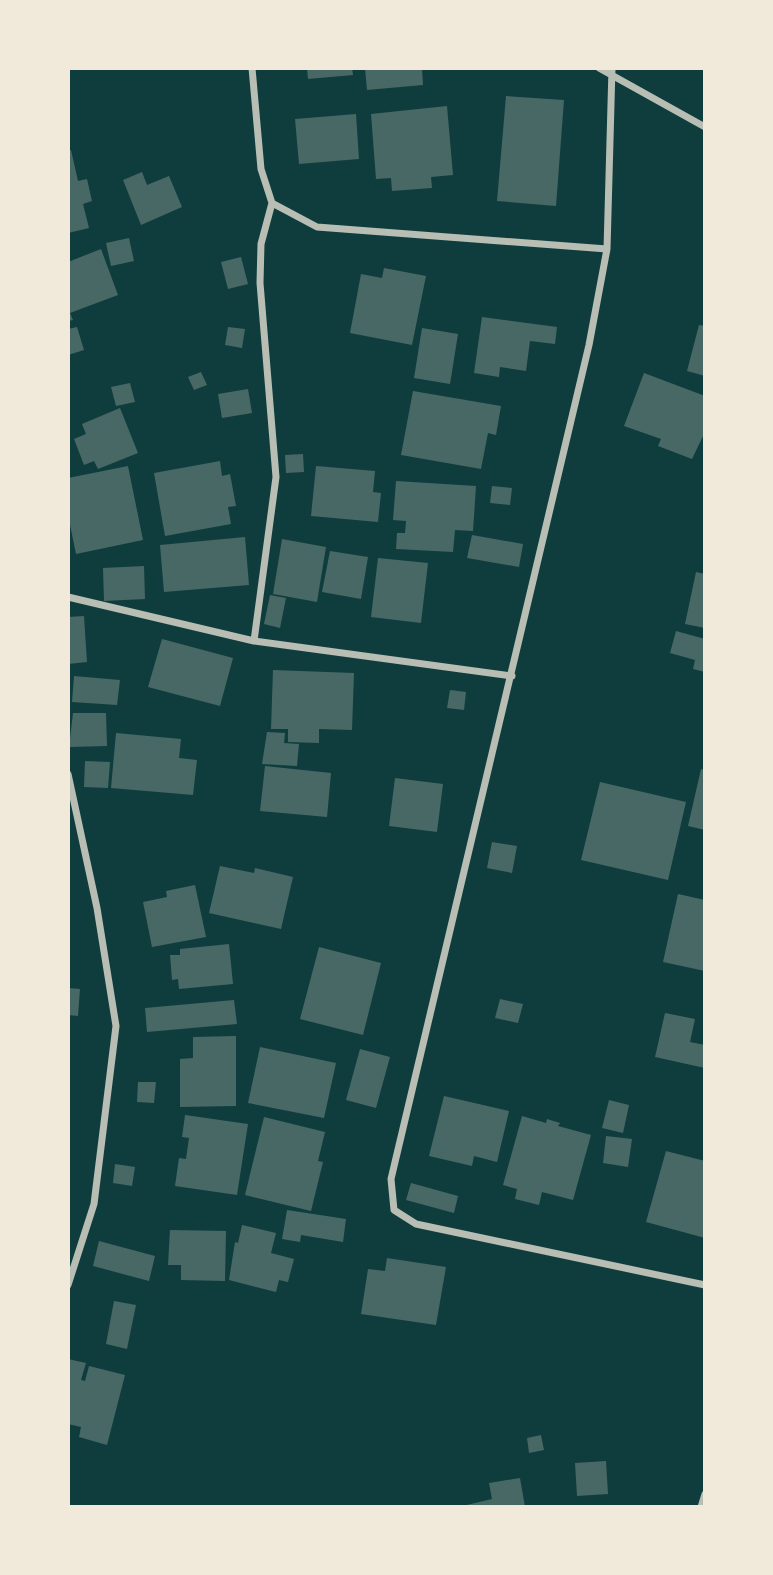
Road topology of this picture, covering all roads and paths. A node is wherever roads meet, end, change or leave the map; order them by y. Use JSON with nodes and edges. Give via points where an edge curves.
{"nodes":[{"id":1,"x":252,"y":68,"type":"edge"},
{"id":2,"x":599,"y":68,"type":"edge"},
{"id":3,"x":612,"y":68,"type":"edge"},
{"id":4,"x":613,"y":78,"type":"junction"},
{"id":5,"x":705,"y":127,"type":"edge"},
{"id":6,"x":271,"y":203,"type":"junction"},
{"id":7,"x":607,"y":249,"type":"junction"},
{"id":8,"x":68,"y":597,"type":"edge"},
{"id":9,"x":254,"y":641,"type":"junction"},
{"id":10,"x":512,"y":676,"type":"junction"},
{"id":11,"x":68,"y":774,"type":"edge"},
{"id":12,"x":68,"y":1286,"type":"edge"},
{"id":13,"x":705,"y":1286,"type":"edge"},
{"id":14,"x":705,"y":1494,"type":"edge"},
{"id":15,"x":701,"y":1507,"type":"edge"}],
"edges":[{"from":1,"to":6,"type":"street","via":[[261,169]]},
{"from":2,"to":4,"type":"street"},
{"from":3,"to":4,"type":"street"},
{"from":4,"to":5,"type":"street"},
{"from":4,"to":7,"type":"street"},
{"from":6,"to":7,"type":"street","via":[[317,227]]},
{"from":6,"to":9,"type":"street","via":[[261,244],[260,283],[276,477]]},
{"from":7,"to":10,"type":"street"},
{"from":8,"to":9,"type":"street"},
{"from":9,"to":10,"type":"street"},
{"from":10,"to":13,"type":"street","via":[[391,1179],[394,1210],[416,1224]]},
{"from":11,"to":12,"type":"street","via":[[116,1026],[94,1204]]},
{"from":14,"to":15,"type":"street"}]}
